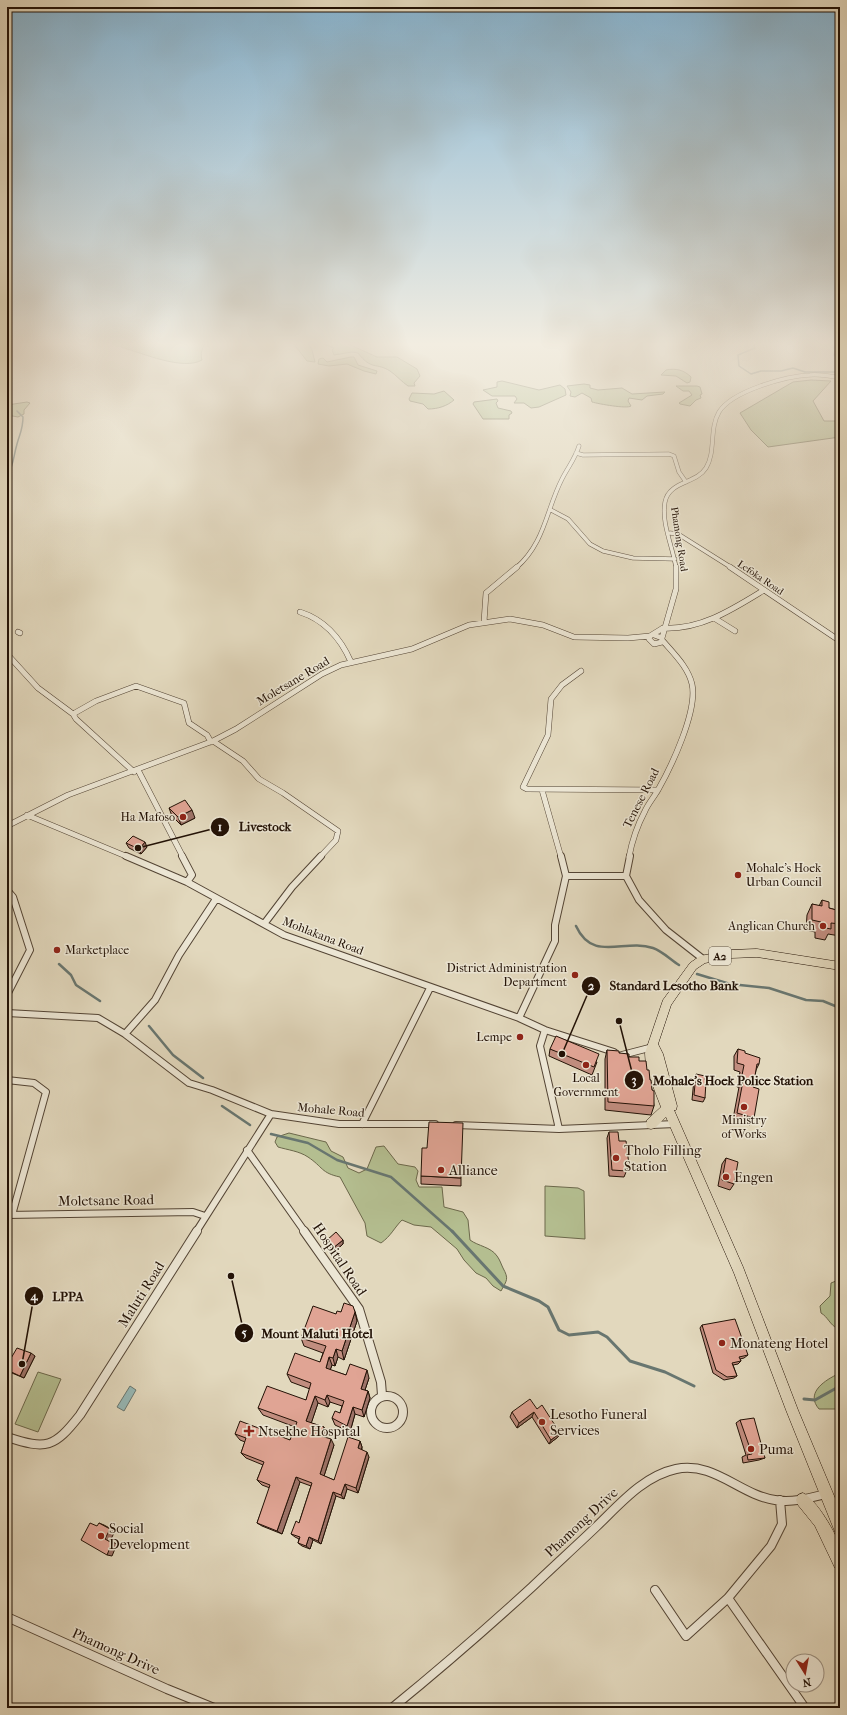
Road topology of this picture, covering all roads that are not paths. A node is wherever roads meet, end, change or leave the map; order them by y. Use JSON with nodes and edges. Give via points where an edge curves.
{"nodes":[{"id":1,"x":715,"y":423,"type":"edge"},
{"id":2,"x":579,"y":446,"type":"dead end"},
{"id":3,"x":576,"y":453,"type":"junction"},
{"id":4,"x":686,"y":482,"type":"junction"},
{"id":5,"x":552,"y":510,"type":"junction"},
{"id":6,"x":670,"y":533,"type":"junction"},
{"id":7,"x":675,"y":559,"type":"junction"},
{"id":8,"x":764,"y":590,"type":"junction"},
{"id":9,"x":300,"y":612,"type":"dead end"},
{"id":10,"x":714,"y":618,"type":"junction"},
{"id":11,"x":484,"y":622,"type":"junction"},
{"id":12,"x":663,"y":628,"type":"junction"},
{"id":13,"x":735,"y":631,"type":"dead end"},
{"id":14,"x":652,"y":636,"type":"junction"},
{"id":15,"x":628,"y":638,"type":"junction"},
{"id":16,"x":662,"y":639,"type":"junction"},
{"id":17,"x":840,"y":641,"type":"edge"},
{"id":18,"x":650,"y":642,"type":"junction"},
{"id":19,"x":657,"y":644,"type":"junction"},
{"id":20,"x":668,"y":649,"type":"junction"},
{"id":21,"x":7,"y":654,"type":"edge"},
{"id":22,"x":351,"y":662,"type":"junction"},
{"id":23,"x":581,"y":671,"type":"dead end"},
{"id":24,"x":73,"y":714,"type":"junction"},
{"id":25,"x":212,"y":742,"type":"junction"},
{"id":26,"x":136,"y":771,"type":"junction"},
{"id":27,"x":542,"y":790,"type":"junction"},
{"id":28,"x":658,"y":790,"type":"junction"},
{"id":29,"x":27,"y":815,"type":"junction"},
{"id":30,"x":7,"y":826,"type":"edge"},
{"id":31,"x":566,"y":876,"type":"junction"},
{"id":32,"x":626,"y":876,"type":"junction"},
{"id":33,"x":187,"y":882,"type":"junction"},
{"id":34,"x":7,"y":890,"type":"edge"},
{"id":35,"x":216,"y":899,"type":"junction"},
{"id":36,"x":264,"y":924,"type":"junction"},
{"id":37,"x":703,"y":959,"type":"junction"},
{"id":38,"x":840,"y":966,"type":"edge"},
{"id":39,"x":430,"y":988,"type":"junction"},
{"id":40,"x":7,"y":995,"type":"edge"},
{"id":41,"x":7,"y":1013,"type":"edge"},
{"id":42,"x":519,"y":1018,"type":"junction"},
{"id":43,"x":545,"y":1030,"type":"junction"},
{"id":44,"x":125,"y":1034,"type":"junction"},
{"id":45,"x":654,"y":1047,"type":"junction"},
{"id":46,"x":622,"y":1055,"type":"junction"},
{"id":47,"x":633,"y":1060,"type":"edge"},
{"id":48,"x":653,"y":1067,"type":"junction"},
{"id":49,"x":7,"y":1080,"type":"edge"},
{"id":50,"x":667,"y":1108,"type":"junction"},
{"id":51,"x":272,"y":1114,"type":"junction"},
{"id":52,"x":676,"y":1123,"type":"junction"},
{"id":53,"x":362,"y":1124,"type":"junction"},
{"id":54,"x":444,"y":1124,"type":"edge"},
{"id":55,"x":651,"y":1124,"type":"junction"},
{"id":56,"x":452,"y":1125,"type":"edge"},
{"id":57,"x":559,"y":1129,"type":"junction"},
{"id":58,"x":247,"y":1150,"type":"junction"},
{"id":59,"x":10,"y":1215,"type":"edge"},
{"id":60,"x":205,"y":1216,"type":"junction"},
{"id":61,"x":382,"y":1395,"type":"junction"},
{"id":62,"x":7,"y":1437,"type":"edge"},
{"id":63,"x":826,"y":1494,"type":"junction"},
{"id":64,"x":780,"y":1500,"type":"junction"},
{"id":65,"x":803,"y":1500,"type":"junction"},
{"id":66,"x":840,"y":1527,"type":"edge"},
{"id":67,"x":840,"y":1563,"type":"edge"},
{"id":68,"x":655,"y":1590,"type":"dead end"},
{"id":69,"x":728,"y":1598,"type":"junction"},
{"id":70,"x":7,"y":1617,"type":"edge"},
{"id":71,"x":214,"y":1708,"type":"edge"},
{"id":72,"x":392,"y":1708,"type":"edge"},
{"id":73,"x":805,"y":1708,"type":"edge"}],
"edges":[{"from":1,"to":4,"type":"street","name":"Phamong Road","via":[[707,466],[701,474]]},
{"from":2,"to":3,"type":"street"},
{"from":3,"to":4,"type":"street","via":[[669,454],[674,456],[679,472]]},
{"from":3,"to":5,"type":"street","via":[[560,485]]},
{"from":4,"to":6,"type":"street","name":"Phamong Road","via":[[670,493],[665,501]]},
{"from":5,"to":7,"type":"street","via":[[570,520],[587,541],[614,554]]},
{"from":5,"to":11,"type":"street","via":[[536,544],[519,565],[486,593]]},
{"from":6,"to":7,"type":"street","name":"Phamong Road"},
{"from":6,"to":8,"type":"street","name":"Lefoka Road","via":[[678,534],[696,544]]},
{"from":7,"to":12,"type":"street","name":"Phamong Road","via":[[677,583]]},
{"from":8,"to":10,"type":"street","via":[[729,612]]},
{"from":8,"to":17,"type":"street","name":"Lefoka Road"},
{"from":9,"to":22,"type":"street","via":[[308,614],[329,629],[345,648]]},
{"from":10,"to":12,"type":"street","via":[[677,629]]},
{"from":10,"to":13,"type":"street"},
{"from":11,"to":15,"type":"street","name":"Moletsane Road","via":[[523,620],[543,625],[570,637]]},
{"from":11,"to":22,"type":"street","name":"Moletsane Road","via":[[458,628],[438,639],[412,648]]},
{"from":12,"to":14,"type":"street"},
{"from":12,"to":16,"type":"street","name":"Phamong Road"},
{"from":14,"to":15,"type":"street","name":"Moletsane Road"},
{"from":14,"to":16,"type":"street"},
{"from":14,"to":18,"type":"street","via":[[648,639]]},
{"from":15,"to":18,"type":"street","name":"Moletsane Road"},
{"from":16,"to":19,"type":"street"},
{"from":16,"to":20,"type":"street","name":"Tenese Road"},
{"from":18,"to":19,"type":"street","name":"Moletsane Road"},
{"from":19,"to":20,"type":"street","name":"Tenese Road"},
{"from":20,"to":28,"type":"street","name":"Tenese Road","via":[[688,674],[692,685],[692,708],[675,756]]},
{"from":21,"to":24,"type":"street","via":[[38,688]]},
{"from":22,"to":25,"type":"street","name":"Moletsane Road","via":[[322,674]]},
{"from":23,"to":27,"type":"street","via":[[562,685],[551,699],[548,735],[523,787],[527,790]]},
{"from":24,"to":25,"type":"street","via":[[96,701],[136,686],[184,703],[189,723],[207,735]]},
{"from":24,"to":26,"type":"street","via":[[115,756]]},
{"from":25,"to":26,"type":"street","name":"Moletsane Road"},
{"from":25,"to":36,"type":"street","via":[[243,761],[259,779],[338,831],[336,840],[292,887]]},
{"from":26,"to":29,"type":"street","name":"Moletsane Road","via":[[68,795]]},
{"from":26,"to":33,"type":"street","via":[[192,875]]},
{"from":27,"to":28,"type":"street"},
{"from":27,"to":31,"type":"street"},
{"from":28,"to":32,"type":"street","name":"Tenese Road","via":[[645,810],[633,838]]},
{"from":29,"to":30,"type":"street","name":"Moletsane Road"},
{"from":29,"to":33,"type":"street","name":"Mohlakana Road"},
{"from":31,"to":32,"type":"street"},
{"from":31,"to":42,"type":"street","via":[[555,925],[555,941]]},
{"from":32,"to":37,"type":"street","via":[[639,900],[666,930]]},
{"from":33,"to":35,"type":"street","name":"Mohlakana Road"},
{"from":34,"to":40,"type":"street","via":[[13,896],[30,950]]},
{"from":35,"to":36,"type":"street","name":"Mohlakana Road"},
{"from":35,"to":44,"type":"street","via":[[179,956],[155,1000]]},
{"from":36,"to":39,"type":"street","name":"Mohlakana Road","via":[[284,935]]},
{"from":37,"to":38,"type":"main road","number":"A2","via":[[731,954],[757,954]]},
{"from":37,"to":45,"type":"main road","number":"A2","via":[[692,966],[667,1003]]},
{"from":39,"to":42,"type":"street","name":"Mohlakana Road"},
{"from":39,"to":53,"type":"street"},
{"from":41,"to":44,"type":"street","name":"Mohale Road","via":[[98,1018]]},
{"from":42,"to":43,"type":"street","name":"Mohlakana Road"},
{"from":43,"to":46,"type":"street","name":"Mohlakana Road"},
{"from":43,"to":57,"type":"street","via":[[540,1046]]},
{"from":44,"to":51,"type":"street","name":"Mohale Road","via":[[189,1082]]},
{"from":45,"to":46,"type":"street"},
{"from":45,"to":48,"type":"main road","number":"A2","via":[[650,1053]]},
{"from":46,"to":47,"type":"street","name":"Mohlakana Road"},
{"from":48,"to":50,"type":"main road","number":"A2"},
{"from":48,"to":52,"type":"main road","number":"A2","via":[[670,1101]]},
{"from":49,"to":59,"type":"street","via":[[36,1083],[42,1085],[46,1092]]},
{"from":50,"to":52,"type":"main road","number":"A2"},
{"from":50,"to":55,"type":"main road"},
{"from":51,"to":53,"type":"street","name":"Mohale Road","via":[[339,1124]]},
{"from":51,"to":58,"type":"street","name":"Maluti Road"},
{"from":52,"to":55,"type":"street"},
{"from":52,"to":63,"type":"main road","number":"A2","via":[[739,1271]]},
{"from":53,"to":54,"type":"street","name":"Mohale Road"},
{"from":55,"to":57,"type":"street"},
{"from":56,"to":57,"type":"street"},
{"from":58,"to":60,"type":"street","name":"Maluti Road"},
{"from":58,"to":61,"type":"street","name":"Hospital Road","via":[[359,1309],[381,1382]]},
{"from":59,"to":60,"type":"street","name":"Moletsane Road","via":[[193,1212]]},
{"from":60,"to":62,"type":"street","name":"Maluti Road","via":[[69,1430],[56,1442],[47,1446],[37,1446]]},
{"from":61,"to":61,"type":"street","via":[[394,1396],[402,1405],[402,1419],[392,1428],[380,1428],[373,1418],[374,1404]]},
{"from":63,"to":65,"type":"street","name":"Phamong Drive"},
{"from":63,"to":66,"type":"main road","number":"A2"},
{"from":64,"to":65,"type":"street","name":"Phamong Drive"},
{"from":64,"to":69,"type":"street","via":[[782,1524],[771,1546]]},
{"from":64,"to":72,"type":"street","name":"Phamong Drive","via":[[770,1500],[695,1468],[677,1469],[656,1476],[631,1494],[532,1587]]},
{"from":65,"to":67,"type":"main road","via":[[812,1508],[822,1525]]},
{"from":68,"to":69,"type":"street","via":[[686,1636]]},
{"from":69,"to":73,"type":"street"},
{"from":70,"to":71,"type":"street","name":"Phamong Drive"}]}
